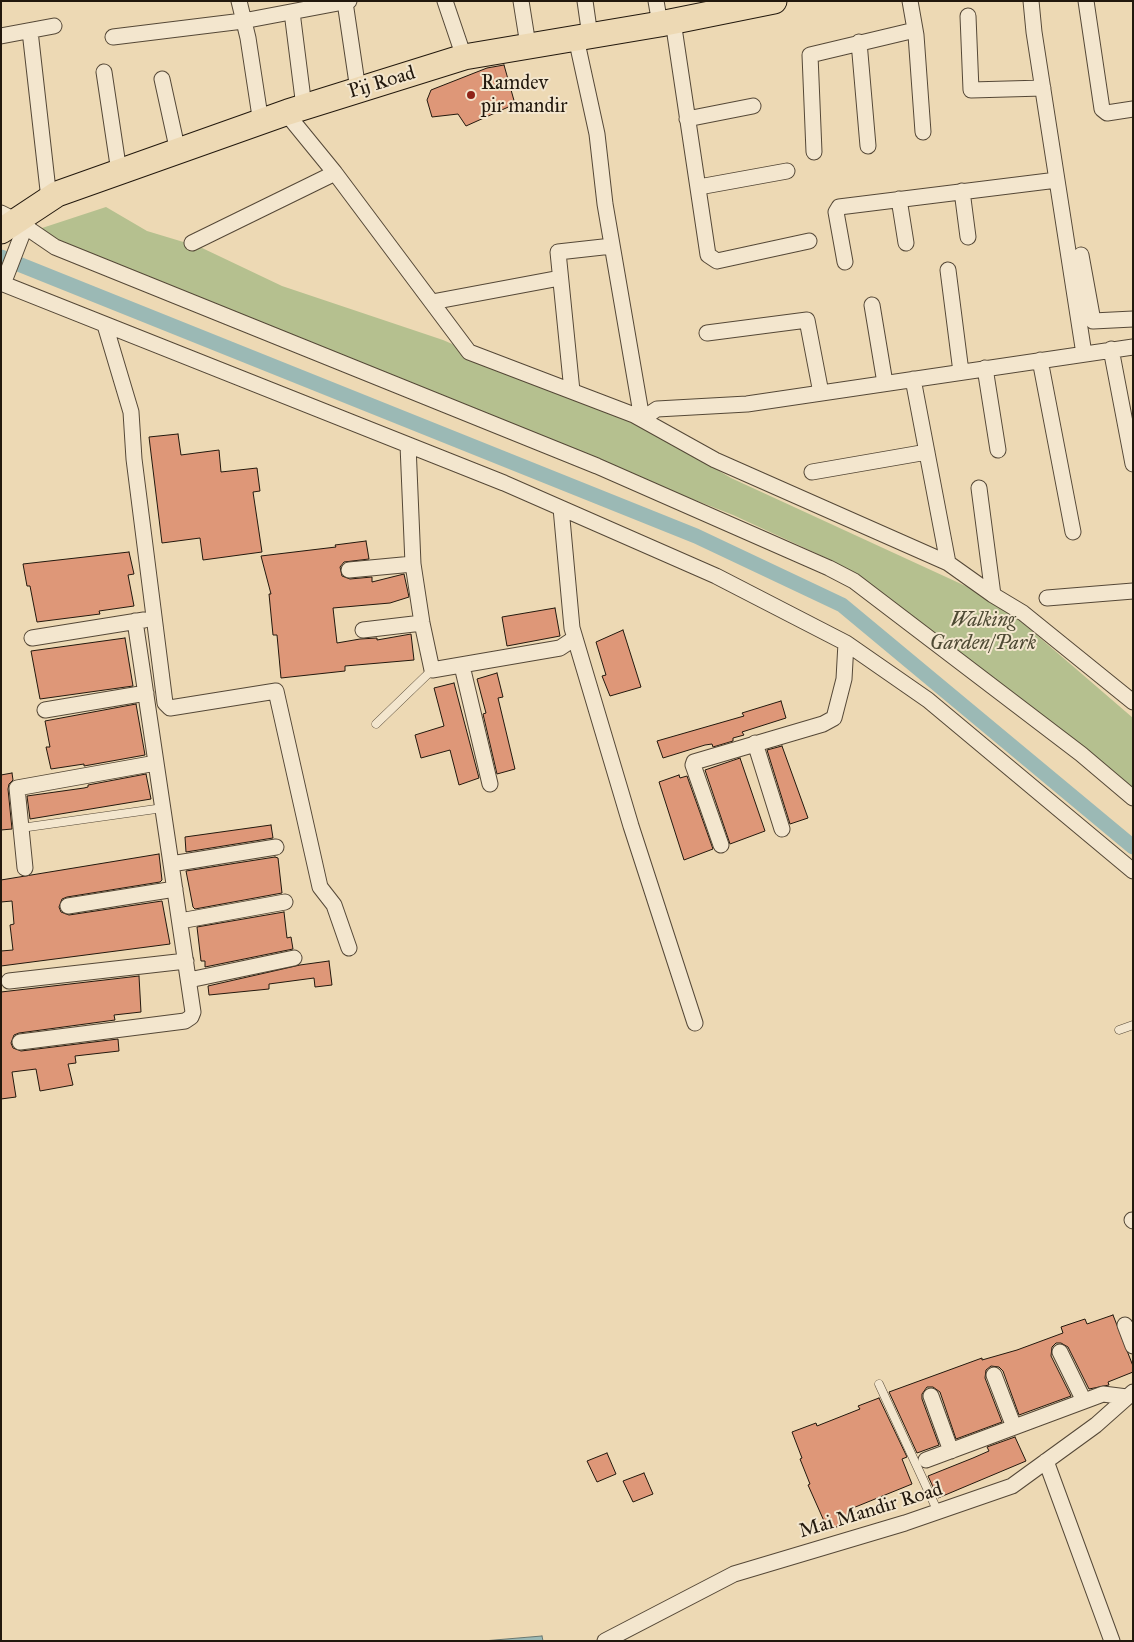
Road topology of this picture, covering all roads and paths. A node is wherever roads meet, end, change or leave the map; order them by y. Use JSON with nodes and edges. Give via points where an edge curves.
{"nodes":[{"id":1,"x":239,"y":1,"type":"edge"},
{"id":2,"x":445,"y":1,"type":"edge"},
{"id":3,"x":521,"y":1,"type":"edge"},
{"id":4,"x":585,"y":1,"type":"edge"},
{"id":5,"x":774,"y":1,"type":"edge"},
{"id":6,"x":910,"y":1,"type":"edge"},
{"id":7,"x":1031,"y":1,"type":"edge"},
{"id":8,"x":1086,"y":1,"type":"edge"},
{"id":9,"x":347,"y":2,"type":"edge"},
{"id":10,"x":718,"y":7,"type":"edge"},
{"id":11,"x":292,"y":12,"type":"junction"},
{"id":12,"x":663,"y":15,"type":"edge"},
{"id":13,"x":968,"y":16,"type":"dead end"},
{"id":14,"x":243,"y":21,"type":"junction"},
{"id":15,"x":54,"y":26,"type":"dead end"},
{"id":16,"x":915,"y":30,"type":"junction"},
{"id":17,"x":30,"y":31,"type":"junction"},
{"id":18,"x":1,"y":36,"type":"edge"},
{"id":19,"x":113,"y":37,"type":"dead end"},
{"id":20,"x":583,"y":37,"type":"junction"},
{"id":21,"x":859,"y":42,"type":"junction"},
{"id":22,"x":528,"y":46,"type":"junction"},
{"id":23,"x":464,"y":57,"type":"junction"},
{"id":24,"x":104,"y":72,"type":"dead end"},
{"id":25,"x":162,"y":79,"type":"dead end"},
{"id":26,"x":1043,"y":88,"type":"junction"},
{"id":27,"x":358,"y":90,"type":"junction"},
{"id":28,"x":754,"y":106,"type":"dead end"},
{"id":29,"x":1133,"y":109,"type":"edge"},
{"id":30,"x":295,"y":110,"type":"junction"},
{"id":31,"x":687,"y":119,"type":"junction"},
{"id":32,"x":261,"y":123,"type":"junction"},
{"id":33,"x":923,"y":132,"type":"dead end"},
{"id":34,"x":868,"y":146,"type":"dead end"},
{"id":35,"x":178,"y":152,"type":"junction"},
{"id":36,"x":814,"y":152,"type":"dead end"},
{"id":37,"x":787,"y":171,"type":"dead end"},
{"id":38,"x":120,"y":172,"type":"junction"},
{"id":39,"x":335,"y":173,"type":"junction"},
{"id":40,"x":1056,"y":180,"type":"junction"},
{"id":41,"x":699,"y":187,"type":"junction"},
{"id":42,"x":962,"y":191,"type":"junction"},
{"id":43,"x":49,"y":199,"type":"junction"},
{"id":44,"x":899,"y":199,"type":"junction"},
{"id":45,"x":13,"y":225,"type":"edge"},
{"id":46,"x":968,"y":237,"type":"dead end"},
{"id":47,"x":809,"y":241,"type":"dead end"},
{"id":48,"x":192,"y":243,"type":"dead end"},
{"id":49,"x":906,"y":243,"type":"dead end"},
{"id":50,"x":612,"y":246,"type":"junction"},
{"id":51,"x":1081,"y":256,"type":"dead end"},
{"id":52,"x":845,"y":262,"type":"dead end"},
{"id":53,"x":948,"y":270,"type":"dead end"},
{"id":54,"x":560,"y":278,"type":"junction"},
{"id":55,"x":3,"y":281,"type":"edge"},
{"id":56,"x":432,"y":302,"type":"junction"},
{"id":57,"x":872,"y":306,"type":"dead end"},
{"id":58,"x":1132,"y":321,"type":"edge"},
{"id":59,"x":105,"y":325,"type":"junction"},
{"id":60,"x":707,"y":333,"type":"dead end"},
{"id":61,"x":1133,"y":347,"type":"edge"},
{"id":62,"x":1112,"y":349,"type":"junction"},
{"id":63,"x":1084,"y":354,"type":"junction"},
{"id":64,"x":1040,"y":360,"type":"junction"},
{"id":65,"x":985,"y":368,"type":"junction"},
{"id":66,"x":961,"y":372,"type":"junction"},
{"id":67,"x":913,"y":379,"type":"junction"},
{"id":68,"x":885,"y":383,"type":"junction"},
{"id":69,"x":572,"y":391,"type":"junction"},
{"id":70,"x":821,"y":393,"type":"junction"},
{"id":71,"x":642,"y":419,"type":"junction"},
{"id":72,"x":408,"y":445,"type":"junction"},
{"id":73,"x":998,"y":450,"type":"dead end"},
{"id":74,"x":927,"y":452,"type":"junction"},
{"id":75,"x":1133,"y":464,"type":"edge"},
{"id":76,"x":812,"y":472,"type":"dead end"},
{"id":77,"x":978,"y":488,"type":"dead end"},
{"id":78,"x":561,"y":508,"type":"junction"},
{"id":79,"x":1073,"y":532,"type":"dead end"},
{"id":80,"x":948,"y":563,"type":"junction"},
{"id":81,"x":413,"y":564,"type":"junction"},
{"id":82,"x":350,"y":570,"type":"dead end"},
{"id":83,"x":1133,"y":591,"type":"edge"},
{"id":84,"x":993,"y":595,"type":"junction"},
{"id":85,"x":1047,"y":598,"type":"dead end"},
{"id":86,"x":154,"y":618,"type":"junction"},
{"id":87,"x":135,"y":621,"type":"junction"},
{"id":88,"x":422,"y":623,"type":"junction"},
{"id":89,"x":363,"y":630,"type":"dead end"},
{"id":90,"x":32,"y":638,"type":"dead end"},
{"id":91,"x":575,"y":638,"type":"junction"},
{"id":92,"x":846,"y":643,"type":"junction"},
{"id":93,"x":462,"y":666,"type":"junction"},
{"id":94,"x":432,"y":670,"type":"junction"},
{"id":95,"x":146,"y":693,"type":"junction"},
{"id":96,"x":1133,"y":702,"type":"edge"},
{"id":97,"x":45,"y":710,"type":"dead end"},
{"id":98,"x":376,"y":724,"type":"dead end"},
{"id":99,"x":755,"y":744,"type":"junction"},
{"id":100,"x":156,"y":763,"type":"junction"},
{"id":101,"x":490,"y":784,"type":"dead end"},
{"id":102,"x":1133,"y":798,"type":"edge"},
{"id":103,"x":163,"y":808,"type":"junction"},
{"id":104,"x":21,"y":828,"type":"junction"},
{"id":105,"x":782,"y":829,"type":"dead end"},
{"id":106,"x":721,"y":845,"type":"dead end"},
{"id":107,"x":276,"y":847,"type":"dead end"},
{"id":108,"x":171,"y":864,"type":"junction"},
{"id":109,"x":25,"y":868,"type":"dead end"},
{"id":110,"x":1133,"y":872,"type":"edge"},
{"id":111,"x":175,"y":889,"type":"junction"},
{"id":112,"x":285,"y":902,"type":"dead end"},
{"id":113,"x":68,"y":906,"type":"dead end"},
{"id":114,"x":180,"y":921,"type":"junction"},
{"id":115,"x":350,"y":948,"type":"dead end"},
{"id":116,"x":294,"y":958,"type":"dead end"},
{"id":117,"x":186,"y":961,"type":"junction"},
{"id":118,"x":189,"y":980,"type":"junction"},
{"id":119,"x":9,"y":981,"type":"dead end"},
{"id":120,"x":695,"y":1022,"type":"dead end"},
{"id":121,"x":1133,"y":1025,"type":"edge"},
{"id":122,"x":1119,"y":1030,"type":"dead end"},
{"id":123,"x":20,"y":1042,"type":"dead end"},
{"id":124,"x":1125,"y":1325,"type":"dead end"},
{"id":125,"x":1133,"y":1346,"type":"edge"},
{"id":126,"x":1060,"y":1352,"type":"dead end"},
{"id":127,"x":994,"y":1374,"type":"dead end"},
{"id":128,"x":1133,"y":1380,"type":"edge"},
{"id":129,"x":879,"y":1384,"type":"dead end"},
{"id":130,"x":1126,"y":1394,"type":"edge"},
{"id":131,"x":931,"y":1396,"type":"dead end"},
{"id":132,"x":1084,"y":1401,"type":"junction"},
{"id":133,"x":1014,"y":1427,"type":"junction"},
{"id":134,"x":950,"y":1451,"type":"junction"},
{"id":135,"x":926,"y":1460,"type":"dead end"},
{"id":136,"x":1046,"y":1461,"type":"junction"},
{"id":137,"x":938,"y":1512,"type":"junction"},
{"id":138,"x":605,"y":1641,"type":"edge"},
{"id":139,"x":1112,"y":1641,"type":"edge"}],
"edges":[{"from":1,"to":14,"type":"street"},
{"from":2,"to":23,"type":"street"},
{"from":3,"to":22,"type":"street"},
{"from":4,"to":20,"type":"street"},
{"from":5,"to":10,"type":"main road","name":"Pij Road"},
{"from":6,"to":16,"type":"street"},
{"from":7,"to":26,"type":"street"},
{"from":8,"to":29,"type":"street","via":[[1102,109],[1107,113]]},
{"from":9,"to":11,"type":"street"},
{"from":9,"to":27,"type":"street"},
{"from":10,"to":12,"type":"main road","name":"Pij Road"},
{"from":11,"to":14,"type":"street"},
{"from":11,"to":30,"type":"street"},
{"from":12,"to":20,"type":"main road","name":"Pij Road"},
{"from":12,"to":31,"type":"street"},
{"from":13,"to":26,"type":"street","via":[[971,90]]},
{"from":14,"to":19,"type":"street"},
{"from":14,"to":32,"type":"street"},
{"from":15,"to":17,"type":"street"},
{"from":16,"to":21,"type":"street"},
{"from":16,"to":33,"type":"street"},
{"from":17,"to":18,"type":"street"},
{"from":17,"to":43,"type":"street"},
{"from":20,"to":22,"type":"main road","name":"Pij Road"},
{"from":20,"to":50,"type":"street"},
{"from":21,"to":34,"type":"street"},
{"from":21,"to":36,"type":"street","via":[[813,53],[808,58]]},
{"from":22,"to":23,"type":"main road","name":"Pij Road"},
{"from":23,"to":27,"type":"main road","name":"Pij Road"},
{"from":24,"to":38,"type":"street"},
{"from":25,"to":35,"type":"street"},
{"from":26,"to":40,"type":"street"},
{"from":27,"to":30,"type":"main road","name":"Pij Road"},
{"from":28,"to":31,"type":"street"},
{"from":30,"to":32,"type":"main road","name":"Pij Road"},
{"from":30,"to":39,"type":"street"},
{"from":31,"to":41,"type":"street"},
{"from":32,"to":35,"type":"main road","name":"Pij Road"},
{"from":35,"to":38,"type":"main road","name":"Pij Road"},
{"from":37,"to":41,"type":"street"},
{"from":38,"to":43,"type":"main road","name":"Pij Road"},
{"from":39,"to":48,"type":"street"},
{"from":39,"to":56,"type":"street"},
{"from":40,"to":42,"type":"street"},
{"from":40,"to":63,"type":"street"},
{"from":41,"to":47,"type":"street","via":[[708,255],[712,259],[717,261]]},
{"from":42,"to":44,"type":"street"},
{"from":42,"to":46,"type":"street"},
{"from":43,"to":45,"type":"main road","name":"Pij Road"},
{"from":44,"to":49,"type":"street"},
{"from":44,"to":52,"type":"street","via":[[837,209]]},
{"from":45,"to":55,"type":"street"},
{"from":45,"to":102,"type":"street","via":[[55,247],[597,466],[846,576],[1082,754]]},
{"from":50,"to":54,"type":"street","via":[[558,252]]},
{"from":50,"to":71,"type":"street"},
{"from":51,"to":58,"type":"street","via":[[1093,321]]},
{"from":53,"to":66,"type":"street"},
{"from":54,"to":56,"type":"street"},
{"from":54,"to":69,"type":"street"},
{"from":55,"to":59,"type":"street"},
{"from":56,"to":69,"type":"street","via":[[469,352]]},
{"from":57,"to":68,"type":"street"},
{"from":59,"to":72,"type":"street"},
{"from":59,"to":86,"type":"street","via":[[131,412]]},
{"from":60,"to":70,"type":"street","via":[[807,320]]},
{"from":61,"to":62,"type":"street"},
{"from":62,"to":63,"type":"street"},
{"from":62,"to":75,"type":"street"},
{"from":63,"to":64,"type":"street"},
{"from":64,"to":65,"type":"street"},
{"from":64,"to":79,"type":"street"},
{"from":65,"to":66,"type":"street"},
{"from":65,"to":73,"type":"street"},
{"from":66,"to":67,"type":"street"},
{"from":67,"to":68,"type":"street"},
{"from":67,"to":74,"type":"street"},
{"from":68,"to":70,"type":"street"},
{"from":69,"to":71,"type":"street"},
{"from":70,"to":71,"type":"street","via":[[746,404],[657,409]]},
{"from":71,"to":80,"type":"street","via":[[715,460]]},
{"from":72,"to":78,"type":"street"},
{"from":72,"to":81,"type":"street"},
{"from":74,"to":76,"type":"street"},
{"from":74,"to":80,"type":"street"},
{"from":77,"to":84,"type":"street"},
{"from":78,"to":91,"type":"street","via":[[570,616]]},
{"from":78,"to":92,"type":"street","via":[[716,576]]},
{"from":80,"to":84,"type":"street"},
{"from":81,"to":82,"type":"street"},
{"from":81,"to":88,"type":"street"},
{"from":83,"to":85,"type":"street"},
{"from":84,"to":96,"type":"street","via":[[1023,612]]},
{"from":86,"to":87,"type":"street"},
{"from":86,"to":115,"type":"street","via":[[166,707],[276,691],[320,887],[334,905]]},
{"from":87,"to":90,"type":"street"},
{"from":87,"to":95,"type":"street"},
{"from":88,"to":89,"type":"street"},
{"from":88,"to":94,"type":"street"},
{"from":91,"to":93,"type":"street","via":[[560,648]]},
{"from":91,"to":120,"type":"street","via":[[631,826]]},
{"from":92,"to":99,"type":"street","via":[[844,679],[834,718]]},
{"from":92,"to":110,"type":"street","via":[[928,700]]},
{"from":93,"to":94,"type":"street"},
{"from":93,"to":101,"type":"street"},
{"from":94,"to":98,"type":"lane"},
{"from":95,"to":97,"type":"street"},
{"from":95,"to":100,"type":"street"},
{"from":99,"to":105,"type":"street"},
{"from":99,"to":106,"type":"street","via":[[694,762]]},
{"from":100,"to":103,"type":"street"},
{"from":100,"to":104,"type":"street","via":[[17,788]]},
{"from":103,"to":104,"type":"lane"},
{"from":103,"to":108,"type":"street"},
{"from":104,"to":109,"type":"street"},
{"from":107,"to":108,"type":"street"},
{"from":108,"to":111,"type":"street"},
{"from":111,"to":113,"type":"street"},
{"from":111,"to":114,"type":"street"},
{"from":112,"to":114,"type":"street"},
{"from":114,"to":117,"type":"street"},
{"from":116,"to":118,"type":"street"},
{"from":117,"to":118,"type":"street"},
{"from":117,"to":119,"type":"street"},
{"from":118,"to":123,"type":"street","via":[[193,1012],[185,1021]]},
{"from":121,"to":122,"type":"lane"},
{"from":124,"to":125,"type":"street"},
{"from":126,"to":132,"type":"street"},
{"from":127,"to":133,"type":"street"},
{"from":128,"to":130,"type":"street","name":"Mai Mandir Road"},
{"from":129,"to":137,"type":"lane"},
{"from":130,"to":132,"type":"street","via":[[1103,1394]]},
{"from":130,"to":136,"type":"street","name":"Mai Mandir Road","via":[[1096,1425]]},
{"from":131,"to":134,"type":"street"},
{"from":132,"to":133,"type":"street"},
{"from":133,"to":134,"type":"street"},
{"from":134,"to":135,"type":"street"},
{"from":136,"to":137,"type":"street","name":"Mai Mandir Road","via":[[1012,1486]]},
{"from":136,"to":139,"type":"street"},
{"from":137,"to":138,"type":"street","name":"Mai Mandir Road","via":[[734,1574]]}]}
